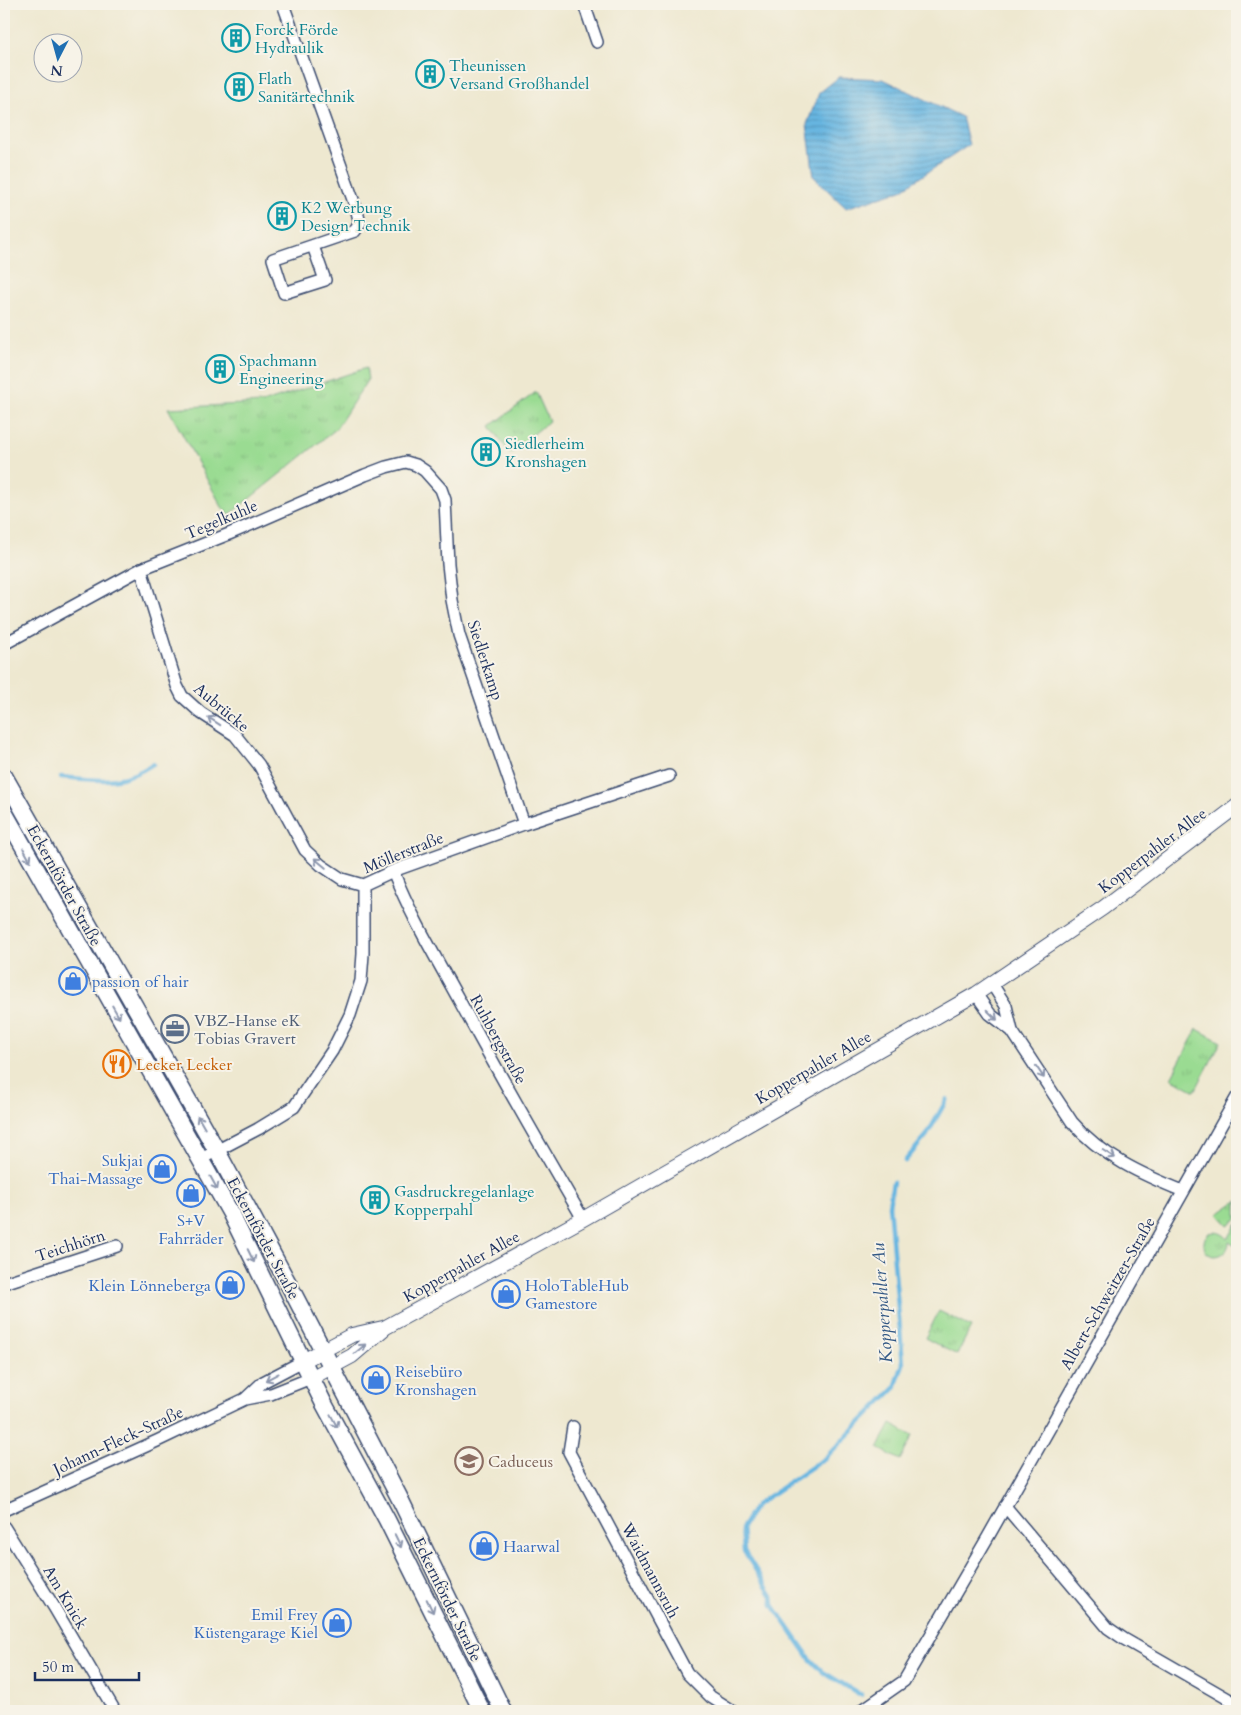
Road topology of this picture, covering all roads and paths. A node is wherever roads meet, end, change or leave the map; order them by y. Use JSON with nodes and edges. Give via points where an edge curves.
{"nodes":[{"id":1,"x":283,"y":4,"type":"edge"},
{"id":2,"x":584,"y":4,"type":"edge"},
{"id":3,"x":597,"y":42,"type":"dead end"},
{"id":4,"x":313,"y":246,"type":"junction"},
{"id":5,"x":445,"y":500,"type":"joint"},
{"id":6,"x":142,"y":569,"type":"junction"},
{"id":7,"x":4,"y":644,"type":"edge"},
{"id":8,"x":4,"y":776,"type":"edge"},
{"id":9,"x":669,"y":776,"type":"dead end"},
{"id":10,"x":1237,"y":806,"type":"edge"},
{"id":11,"x":4,"y":812,"type":"edge"},
{"id":12,"x":524,"y":824,"type":"junction"},
{"id":13,"x":393,"y":871,"type":"junction"},
{"id":14,"x":362,"y":885,"type":"junction"},
{"id":15,"x":992,"y":984,"type":"junction"},
{"id":16,"x":976,"y":994,"type":"junction"},
{"id":17,"x":1012,"y":1031,"type":"junction"},
{"id":18,"x":1237,"y":1096,"type":"edge"},
{"id":19,"x":217,"y":1151,"type":"junction"},
{"id":20,"x":201,"y":1159,"type":"junction"},
{"id":21,"x":1183,"y":1191,"type":"junction"},
{"id":22,"x":583,"y":1219,"type":"junction"},
{"id":23,"x":118,"y":1246,"type":"dead end"},
{"id":24,"x":4,"y":1283,"type":"edge"},
{"id":25,"x":386,"y":1327,"type":"junction"},
{"id":26,"x":322,"y":1351,"type":"junction"},
{"id":27,"x":303,"y":1361,"type":"junction"},
{"id":28,"x":332,"y":1368,"type":"junction"},
{"id":29,"x":311,"y":1378,"type":"junction"},
{"id":30,"x":245,"y":1399,"type":"junction"},
{"id":31,"x":573,"y":1427,"type":"dead end"},
{"id":32,"x":1005,"y":1506,"type":"junction"},
{"id":33,"x":4,"y":1510,"type":"edge"},
{"id":34,"x":4,"y":1527,"type":"edge"},
{"id":35,"x":1237,"y":1704,"type":"edge"},
{"id":36,"x":115,"y":1711,"type":"edge"},
{"id":37,"x":482,"y":1711,"type":"edge"},
{"id":38,"x":503,"y":1711,"type":"edge"},
{"id":39,"x":733,"y":1711,"type":"edge"},
{"id":40,"x":861,"y":1711,"type":"edge"}],
"edges":[{"from":1,"to":4,"type":"street","via":[[360,220],[354,231]]},
{"from":2,"to":3,"type":"street"},
{"from":4,"to":4,"type":"street","via":[[273,259],[284,293],[324,280]]},
{"from":5,"to":6,"type":"street","name":"Tegelkuhle","via":[[441,489],[425,471],[406,462],[365,475]]},
{"from":5,"to":12,"type":"street","name":"Siedlerkamp","via":[[448,564],[459,635]]},
{"from":6,"to":7,"type":"street","name":"Tegelkuhle"},
{"from":14,"to":6,"type":"street","name":"Aubrücke","one_way":true,"via":[[342,879],[305,850],[259,765],[235,735],[182,696]]},
{"from":19,"to":8,"type":"main road","name":"Eckernförder Straße","one_way":true},
{"from":9,"to":12,"type":"street","name":"Möllerstraße"},
{"from":10,"to":15,"type":"street","name":"Kopperpahler Allee","via":[[1103,908]]},
{"from":11,"to":20,"type":"main road","name":"Eckernförder Straße","one_way":true},
{"from":12,"to":13,"type":"street","name":"Möllerstraße"},
{"from":13,"to":14,"type":"street","name":"Möllerstraße"},
{"from":13,"to":22,"type":"street","name":"Ruhbergstraße","via":[[505,1085]]},
{"from":14,"to":19,"type":"street","name":"Möllerstraße","via":[[361,981],[350,1015],[332,1050],[294,1107]]},
{"from":15,"to":16,"type":"street","name":"Kopperpahler Allee"},
{"from":15,"to":17,"type":"street","via":[[1006,1006]]},
{"from":16,"to":17,"type":"street","one_way":true,"via":[[990,1014]]},
{"from":16,"to":22,"type":"street","name":"Kopperpahler Allee"},
{"from":17,"to":21,"type":"street","one_way":true,"via":[[1081,1133],[1094,1145],[1133,1168]]},
{"from":18,"to":21,"type":"street","name":"Albert-Schweitzer-Straße"},
{"from":19,"to":20,"type":"street","name":"Möllerstraße"},
{"from":19,"to":26,"type":"main road","name":"Eckernförder Straße"},
{"from":20,"to":27,"type":"main road","name":"Eckernförder Straße","one_way":true},
{"from":21,"to":32,"type":"street","name":"Albert-Schweitzer-Straße"},
{"from":22,"to":25,"type":"street","name":"Kopperpahler Allee"},
{"from":23,"to":24,"type":"street","name":"Teichhörn"},
{"from":25,"to":26,"type":"street","name":"Kopperpahler Allee","via":[[352,1335]]},
{"from":28,"to":25,"type":"street","name":"Kopperpahler Allee","one_way":true,"via":[[352,1356]]},
{"from":26,"to":27,"type":"street","name":"Kopperpahler Allee"},
{"from":26,"to":28,"type":"main road","name":"Eckernförder Straße"},
{"from":27,"to":29,"type":"main road","name":"Eckernförder Straße"},
{"from":27,"to":30,"type":"street","name":"Johann-Fleck-Straße","one_way":true,"via":[[263,1382]]},
{"from":28,"to":29,"type":"street","name":"Kopperpahler Allee"},
{"from":28,"to":38,"type":"main road","name":"Eckernförder Straße"},
{"from":29,"to":30,"type":"street","name":"Johann-Fleck-Straße","via":[[272,1394]]},
{"from":29,"to":37,"type":"main road","name":"Eckernförder Straße","one_way":true,"via":[[387,1520]]},
{"from":30,"to":33,"type":"street","name":"Johann-Fleck-Straße"},
{"from":31,"to":39,"type":"street","name":"Waidmannsruh","via":[[569,1452],[687,1673]]},
{"from":32,"to":35,"type":"street","via":[[1108,1628]]},
{"from":32,"to":40,"type":"street","name":"Albert-Schweitzer-Straße","via":[[904,1681]]},
{"from":34,"to":36,"type":"street","name":"Am Knick"}]}
